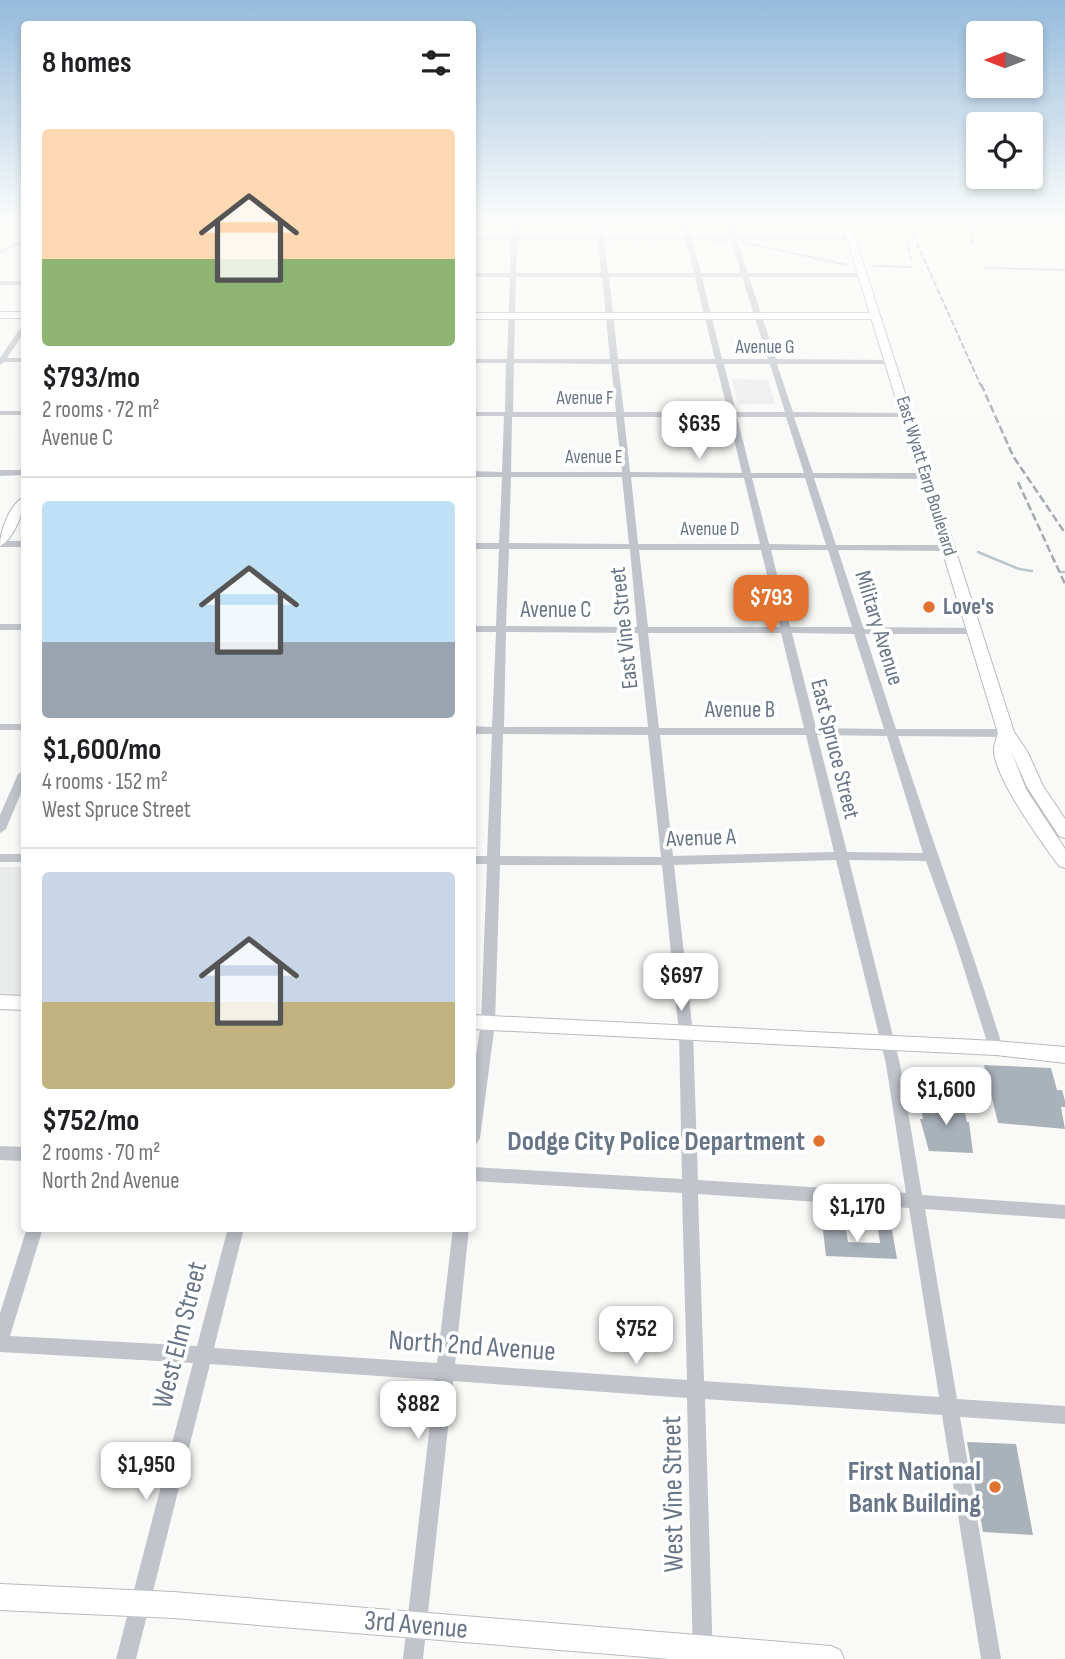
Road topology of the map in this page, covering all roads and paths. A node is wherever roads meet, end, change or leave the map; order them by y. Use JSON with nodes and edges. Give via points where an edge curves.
{"nodes":[{"id":1,"x":512,"y":296,"type":"edge"},
{"id":2,"x":607,"y":296,"type":"edge"},
{"id":3,"x":703,"y":296,"type":"edge"},
{"id":4,"x":752,"y":296,"type":"edge"},
{"id":5,"x":869,"y":296,"type":"edge"},
{"id":6,"x":0,"y":315,"type":"edge"},
{"id":7,"x":21,"y":315,"type":"edge"},
{"id":8,"x":476,"y":316,"type":"edge"},
{"id":9,"x":512,"y":316,"type":"junction"},
{"id":10,"x":609,"y":316,"type":"junction"},
{"id":11,"x":708,"y":316,"type":"junction"},
{"id":12,"x":758,"y":316,"type":"junction"},
{"id":13,"x":875,"y":316,"type":"junction"},
{"id":14,"x":21,"y":333,"type":"edge"},
{"id":15,"x":21,"y":360,"type":"edge"},
{"id":16,"x":1,"y":361,"type":"edge"},
{"id":17,"x":476,"y":361,"type":"edge"},
{"id":18,"x":510,"y":361,"type":"junction"},
{"id":19,"x":614,"y":362,"type":"junction"},
{"id":20,"x":890,"y":362,"type":"junction"},
{"id":21,"x":718,"y":363,"type":"junction"},
{"id":22,"x":774,"y":363,"type":"junction"},
{"id":23,"x":0,"y":413,"type":"edge"},
{"id":24,"x":21,"y":413,"type":"edge"},
{"id":25,"x":476,"y":414,"type":"edge"},
{"id":26,"x":509,"y":414,"type":"junction"},
{"id":27,"x":620,"y":414,"type":"junction"},
{"id":28,"x":732,"y":415,"type":"junction"},
{"id":29,"x":790,"y":415,"type":"junction"},
{"id":30,"x":906,"y":415,"type":"junction"},
{"id":31,"x":0,"y":473,"type":"edge"},
{"id":32,"x":21,"y":473,"type":"edge"},
{"id":33,"x":476,"y":474,"type":"edge"},
{"id":34,"x":507,"y":474,"type":"junction"},
{"id":35,"x":626,"y":475,"type":"junction"},
{"id":36,"x":926,"y":476,"type":"junction"},
{"id":37,"x":746,"y":477,"type":"junction"},
{"id":38,"x":811,"y":477,"type":"junction"},
{"id":39,"x":21,"y":505,"type":"edge"},
{"id":40,"x":0,"y":543,"type":"edge"},
{"id":41,"x":21,"y":544,"type":"edge"},
{"id":42,"x":476,"y":546,"type":"edge"},
{"id":43,"x":504,"y":546,"type":"junction"},
{"id":44,"x":634,"y":546,"type":"junction"},
{"id":45,"x":765,"y":547,"type":"junction"},
{"id":46,"x":833,"y":547,"type":"junction"},
{"id":47,"x":948,"y":548,"type":"junction"},
{"id":48,"x":0,"y":627,"type":"edge"},
{"id":49,"x":21,"y":627,"type":"edge"},
{"id":50,"x":476,"y":629,"type":"edge"},
{"id":51,"x":502,"y":629,"type":"junction"},
{"id":52,"x":643,"y":629,"type":"junction"},
{"id":53,"x":786,"y":630,"type":"junction"},
{"id":54,"x":859,"y":631,"type":"junction"},
{"id":55,"x":974,"y":631,"type":"junction"},
{"id":56,"x":0,"y":727,"type":"edge"},
{"id":57,"x":21,"y":727,"type":"edge"},
{"id":58,"x":476,"y":730,"type":"edge"},
{"id":59,"x":498,"y":730,"type":"junction"},
{"id":60,"x":654,"y":731,"type":"junction"},
{"id":61,"x":811,"y":732,"type":"junction"},
{"id":62,"x":891,"y":732,"type":"junction"},
{"id":63,"x":1006,"y":733,"type":"junction"},
{"id":64,"x":21,"y":781,"type":"edge"},
{"id":65,"x":0,"y":829,"type":"edge"},
{"id":66,"x":1065,"y":832,"type":"edge"},
{"id":67,"x":841,"y":856,"type":"junction"},
{"id":68,"x":931,"y":857,"type":"junction"},
{"id":69,"x":0,"y":858,"type":"edge"},
{"id":70,"x":21,"y":858,"type":"edge"},
{"id":71,"x":476,"y":860,"type":"edge"},
{"id":72,"x":494,"y":860,"type":"junction"},
{"id":73,"x":668,"y":861,"type":"junction"},
{"id":74,"x":1065,"y":862,"type":"edge"},
{"id":75,"x":0,"y":1002,"type":"edge"},
{"id":76,"x":21,"y":1003,"type":"edge"},
{"id":77,"x":480,"y":1022,"type":"edge"},
{"id":78,"x":686,"y":1033,"type":"junction"},
{"id":79,"x":888,"y":1043,"type":"junction"},
{"id":80,"x":996,"y":1048,"type":"junction"},
{"id":81,"x":1065,"y":1055,"type":"edge"},
{"id":82,"x":476,"y":1080,"type":"edge"},
{"id":83,"x":0,"y":1153,"type":"edge"},
{"id":84,"x":21,"y":1154,"type":"edge"},
{"id":85,"x":476,"y":1174,"type":"edge"},
{"id":86,"x":691,"y":1186,"type":"junction"},
{"id":87,"x":915,"y":1202,"type":"junction"},
{"id":88,"x":1065,"y":1212,"type":"edge"},
{"id":89,"x":35,"y":1232,"type":"edge"},
{"id":90,"x":235,"y":1232,"type":"edge"},
{"id":91,"x":461,"y":1232,"type":"edge"},
{"id":92,"x":0,"y":1342,"type":"edge"},
{"id":93,"x":204,"y":1355,"type":"junction"},
{"id":94,"x":445,"y":1372,"type":"junction"},
{"id":95,"x":696,"y":1389,"type":"junction"},
{"id":96,"x":948,"y":1407,"type":"junction"},
{"id":97,"x":1065,"y":1415,"type":"edge"},
{"id":98,"x":0,"y":1597,"type":"edge"},
{"id":99,"x":141,"y":1604,"type":"junction"},
{"id":100,"x":417,"y":1625,"type":"junction"},
{"id":101,"x":703,"y":1654,"type":"edge"},
{"id":102,"x":126,"y":1659,"type":"edge"},
{"id":103,"x":413,"y":1659,"type":"edge"},
{"id":104,"x":831,"y":1659,"type":"edge"},
{"id":105,"x":991,"y":1659,"type":"edge"}],
"edges":[{"from":1,"to":9,"type":"street"},
{"from":2,"to":10,"type":"street","name":"East Vine Street"},
{"from":3,"to":11,"type":"street","name":"East Spruce Street"},
{"from":4,"to":12,"type":"street","name":"Military Avenue"},
{"from":5,"to":13,"type":"main road","name":"East Wyatt Earp Boulevard"},
{"from":6,"to":7,"type":"street"},
{"from":8,"to":9,"type":"street"},
{"from":9,"to":10,"type":"street"},
{"from":9,"to":18,"type":"street"},
{"from":10,"to":11,"type":"street"},
{"from":10,"to":19,"type":"street","name":"East Vine Street"},
{"from":11,"to":12,"type":"street"},
{"from":11,"to":21,"type":"street","name":"East Spruce Street"},
{"from":12,"to":13,"type":"street"},
{"from":12,"to":22,"type":"street","name":"Military Avenue"},
{"from":13,"to":20,"type":"main road","name":"East Wyatt Earp Boulevard"},
{"from":14,"to":16,"type":"street"},
{"from":15,"to":16,"type":"street"},
{"from":17,"to":18,"type":"street","name":"Avenue G"},
{"from":18,"to":19,"type":"street","name":"Avenue G"},
{"from":18,"to":26,"type":"street"},
{"from":19,"to":21,"type":"street","name":"Avenue G"},
{"from":19,"to":27,"type":"street","name":"East Vine Street"},
{"from":20,"to":22,"type":"street","name":"Avenue G"},
{"from":20,"to":30,"type":"main road","name":"East Wyatt Earp Boulevard"},
{"from":21,"to":22,"type":"street","name":"Avenue G"},
{"from":21,"to":28,"type":"street","name":"East Spruce Street"},
{"from":22,"to":29,"type":"street","name":"Military Avenue"},
{"from":23,"to":24,"type":"street"},
{"from":25,"to":26,"type":"street","name":"Avenue F"},
{"from":26,"to":27,"type":"street","name":"Avenue F"},
{"from":26,"to":34,"type":"street"},
{"from":27,"to":28,"type":"street","name":"Avenue F"},
{"from":27,"to":35,"type":"street","name":"East Vine Street"},
{"from":28,"to":29,"type":"street","name":"Avenue F"},
{"from":28,"to":37,"type":"street","name":"East Spruce Street"},
{"from":29,"to":30,"type":"street","name":"Avenue F"},
{"from":29,"to":38,"type":"street","name":"Military Avenue"},
{"from":30,"to":36,"type":"main road","name":"East Wyatt Earp Boulevard"},
{"from":31,"to":32,"type":"street"},
{"from":33,"to":34,"type":"street","name":"Avenue E"},
{"from":34,"to":35,"type":"street","name":"Avenue E"},
{"from":34,"to":43,"type":"street"},
{"from":35,"to":37,"type":"street","name":"Avenue E"},
{"from":35,"to":44,"type":"street","name":"East Vine Street"},
{"from":36,"to":38,"type":"street","name":"Avenue E"},
{"from":36,"to":47,"type":"main road","name":"East Wyatt Earp Boulevard"},
{"from":37,"to":38,"type":"street","name":"Avenue E"},
{"from":37,"to":45,"type":"street","name":"East Spruce Street"},
{"from":38,"to":46,"type":"street","name":"Military Avenue"},
{"from":39,"to":40,"type":"street"},
{"from":40,"to":41,"type":"street"},
{"from":42,"to":43,"type":"street","name":"Avenue D"},
{"from":43,"to":44,"type":"street","name":"Avenue D"},
{"from":43,"to":51,"type":"street"},
{"from":44,"to":45,"type":"street","name":"Avenue D"},
{"from":44,"to":52,"type":"street","name":"East Vine Street"},
{"from":45,"to":46,"type":"street","name":"Avenue D"},
{"from":45,"to":53,"type":"street","name":"East Spruce Street"},
{"from":46,"to":47,"type":"street","name":"Avenue D"},
{"from":46,"to":54,"type":"street","name":"Military Avenue"},
{"from":47,"to":55,"type":"main road","name":"East Wyatt Earp Boulevard"},
{"from":48,"to":49,"type":"street"},
{"from":50,"to":51,"type":"street","name":"Avenue C"},
{"from":51,"to":52,"type":"street","name":"Avenue C"},
{"from":51,"to":59,"type":"street"},
{"from":52,"to":53,"type":"street","name":"Avenue C"},
{"from":52,"to":60,"type":"street","name":"East Vine Street"},
{"from":53,"to":54,"type":"street","name":"Avenue C"},
{"from":53,"to":61,"type":"street","name":"East Spruce Street"},
{"from":54,"to":55,"type":"street","name":"Avenue C"},
{"from":54,"to":62,"type":"street","name":"Military Avenue"},
{"from":55,"to":63,"type":"main road","name":"East Wyatt Earp Boulevard"},
{"from":56,"to":57,"type":"street"},
{"from":58,"to":59,"type":"street","name":"Avenue B"},
{"from":59,"to":60,"type":"street","name":"Avenue B"},
{"from":59,"to":72,"type":"street"},
{"from":60,"to":61,"type":"street","name":"Avenue B"},
{"from":60,"to":73,"type":"street","name":"East Vine Street"},
{"from":61,"to":62,"type":"street","name":"Avenue B"},
{"from":61,"to":67,"type":"street","name":"East Spruce Street"},
{"from":62,"to":63,"type":"street","name":"Avenue B"},
{"from":62,"to":68,"type":"street","name":"Military Avenue"},
{"from":63,"to":66,"type":"main road","name":"East Wyatt Earp Boulevard"},
{"from":63,"to":74,"type":"main road","name":"East Wyatt Earp Boulevard","via":[[1002,752],[1012,775]]},
{"from":64,"to":65,"type":"street"},
{"from":67,"to":68,"type":"street","name":"Avenue A"},
{"from":67,"to":73,"type":"street","name":"Avenue A"},
{"from":67,"to":79,"type":"street","name":"East Spruce Street"},
{"from":68,"to":80,"type":"street","name":"Military Avenue"},
{"from":69,"to":70,"type":"street"},
{"from":71,"to":72,"type":"street","name":"Avenue A"},
{"from":72,"to":73,"type":"street","name":"Avenue A"},
{"from":72,"to":77,"type":"street"},
{"from":73,"to":78,"type":"street","name":"East Vine Street"},
{"from":75,"to":76,"type":"street"},
{"from":77,"to":78,"type":"street"},
{"from":77,"to":82,"type":"street"},
{"from":78,"to":79,"type":"street"},
{"from":78,"to":86,"type":"street","name":"West Vine Street"},
{"from":79,"to":80,"type":"street"},
{"from":79,"to":87,"type":"street","name":"East Spruce Street"},
{"from":80,"to":81,"type":"street"},
{"from":83,"to":84,"type":"street"},
{"from":85,"to":86,"type":"street"},
{"from":86,"to":87,"type":"street"},
{"from":86,"to":95,"type":"street","name":"West Vine Street"},
{"from":87,"to":88,"type":"street"},
{"from":87,"to":96,"type":"street","name":"East Spruce Street"},
{"from":89,"to":92,"type":"street"},
{"from":90,"to":93,"type":"street","name":"West Elm Street"},
{"from":91,"to":94,"type":"street"},
{"from":92,"to":93,"type":"street","name":"North 2nd Avenue"},
{"from":93,"to":94,"type":"street","name":"North 2nd Avenue"},
{"from":93,"to":99,"type":"street","name":"West Elm Street"},
{"from":94,"to":95,"type":"street","name":"North 2nd Avenue"},
{"from":94,"to":100,"type":"street"},
{"from":95,"to":96,"type":"street","name":"North 2nd Avenue"},
{"from":95,"to":101,"type":"street","name":"West Vine Street"},
{"from":96,"to":97,"type":"street","name":"North 2nd Avenue"},
{"from":96,"to":105,"type":"street","name":"East Spruce Street"},
{"from":98,"to":99,"type":"street","name":"3rd Avenue"},
{"from":99,"to":100,"type":"street","name":"3rd Avenue"},
{"from":99,"to":102,"type":"street","name":"West Elm Street"},
{"from":100,"to":101,"type":"street","name":"3rd Avenue"},
{"from":100,"to":103,"type":"street"},
{"from":101,"to":104,"type":"street","name":"3rd Avenue"}]}
